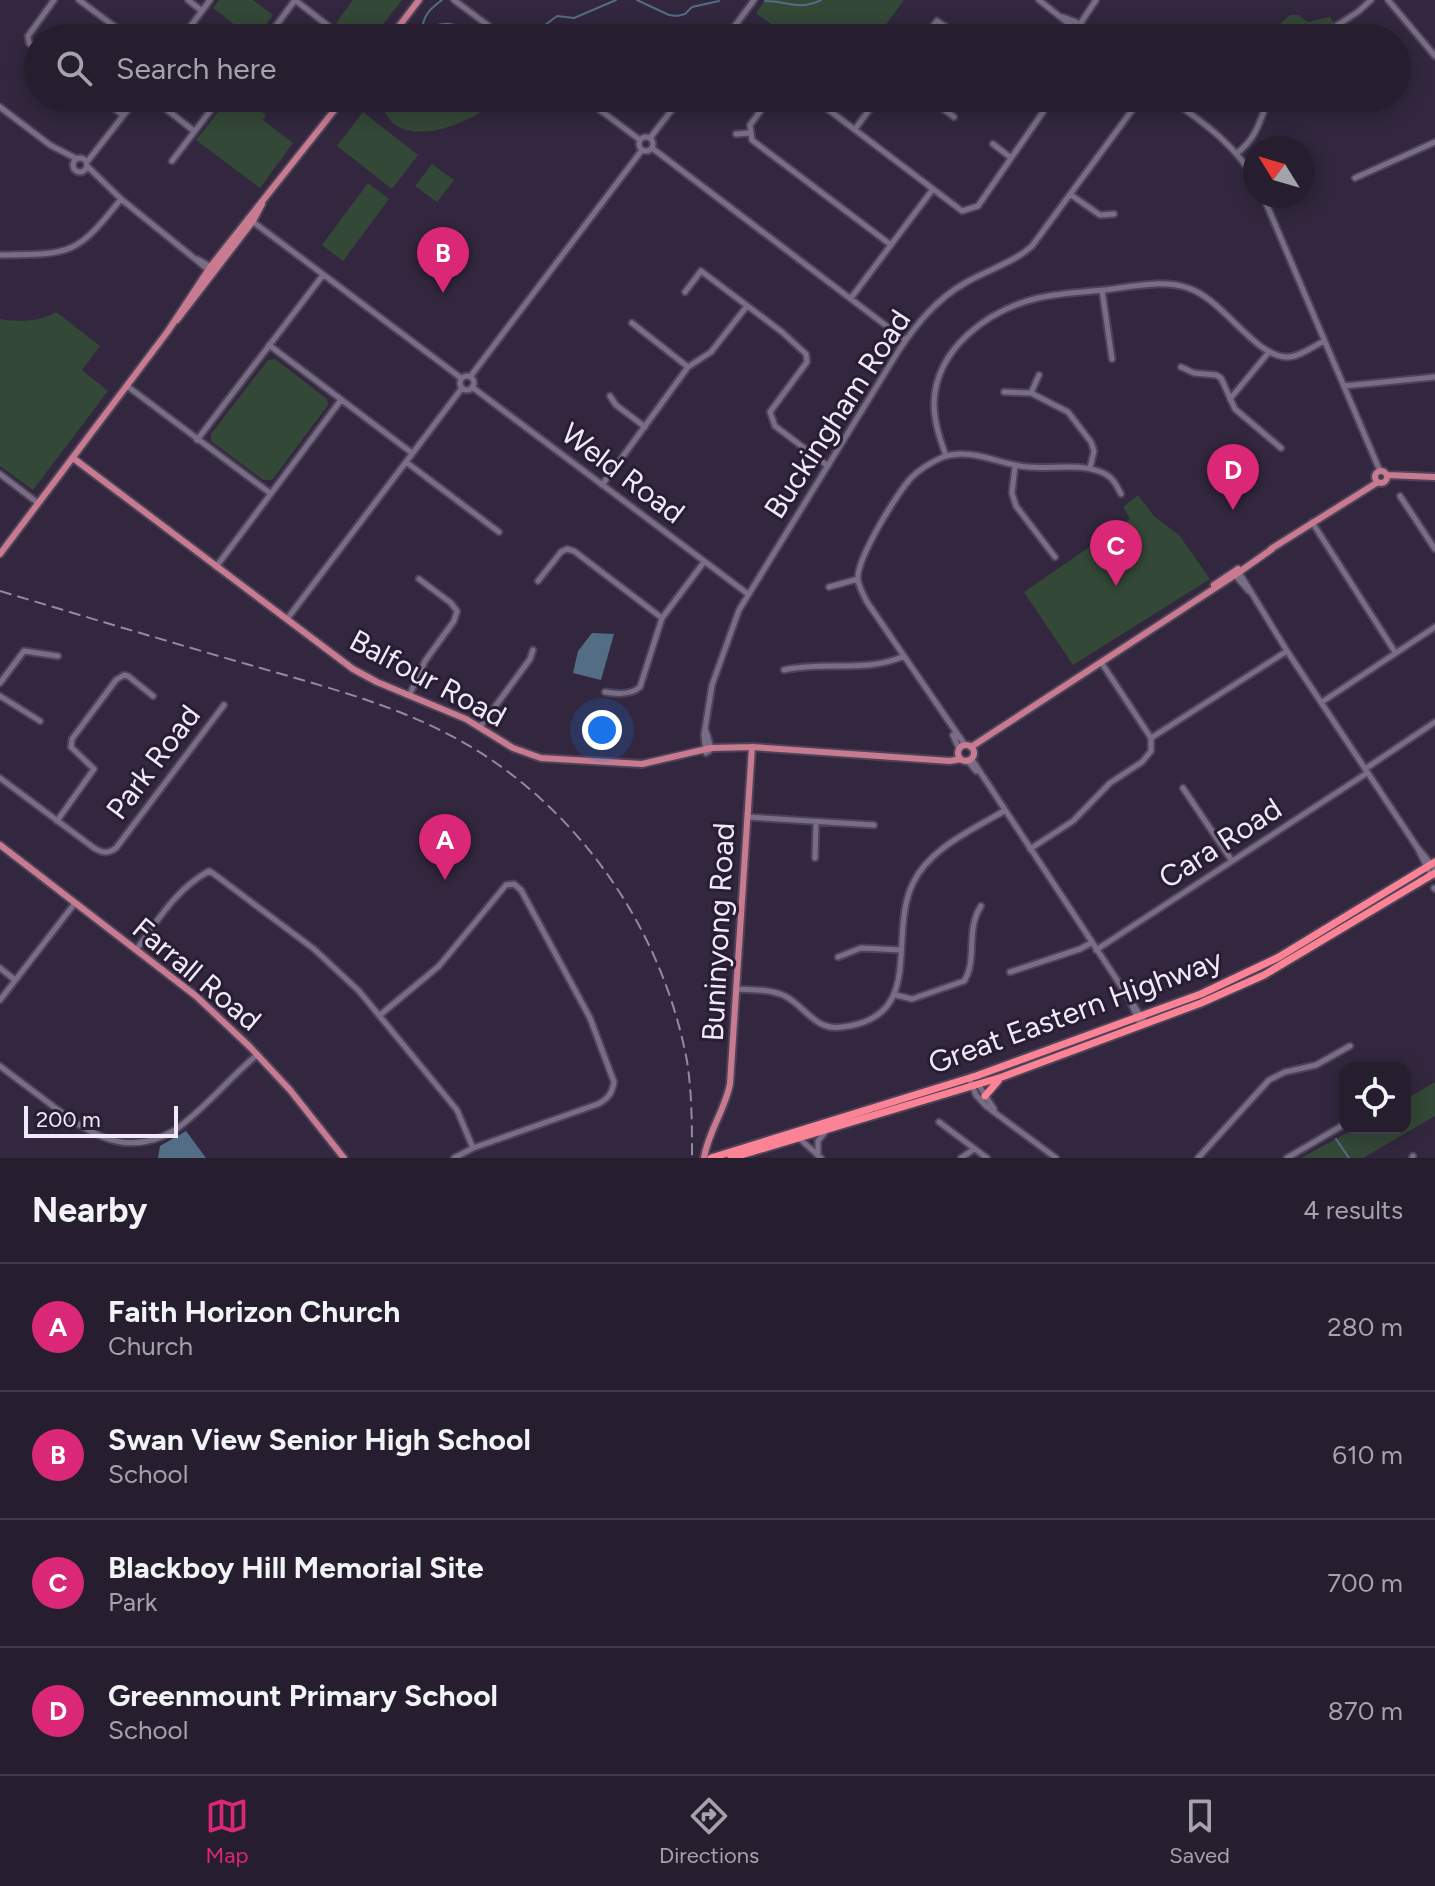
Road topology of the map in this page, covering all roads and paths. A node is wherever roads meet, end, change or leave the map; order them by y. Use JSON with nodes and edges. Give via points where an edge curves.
{"nodes":[{"id":1,"x":54,"y":0,"type":"edge"},
{"id":2,"x":79,"y":0,"type":"edge"},
{"id":3,"x":188,"y":0,"type":"edge"},
{"id":4,"x":210,"y":0,"type":"edge"},
{"id":5,"x":295,"y":0,"type":"edge"},
{"id":6,"x":419,"y":0,"type":"edge"},
{"id":7,"x":454,"y":0,"type":"edge"},
{"id":8,"x":754,"y":0,"type":"edge"},
{"id":9,"x":1039,"y":0,"type":"edge"},
{"id":10,"x":1096,"y":0,"type":"edge"},
{"id":11,"x":1371,"y":0,"type":"edge"},
{"id":12,"x":1388,"y":0,"type":"edge"},
{"id":13,"x":202,"y":11,"type":"junction"},
{"id":14,"x":37,"y":24,"type":"edge"},
{"id":15,"x":111,"y":24,"type":"edge"},
{"id":16,"x":192,"y":24,"type":"edge"},
{"id":17,"x":277,"y":24,"type":"edge"},
{"id":18,"x":326,"y":24,"type":"edge"},
{"id":19,"x":401,"y":24,"type":"edge"},
{"id":20,"x":486,"y":24,"type":"edge"},
{"id":21,"x":738,"y":24,"type":"edge"},
{"id":22,"x":1075,"y":24,"type":"edge"},
{"id":23,"x":1078,"y":24,"type":"edge"},
{"id":24,"x":1339,"y":24,"type":"edge"},
{"id":25,"x":1408,"y":24,"type":"edge"},
{"id":26,"x":1411,"y":27,"type":"edge"},
{"id":27,"x":1435,"y":56,"type":"edge"},
{"id":28,"x":0,"y":107,"type":"edge"},
{"id":29,"x":119,"y":112,"type":"edge"},
{"id":30,"x":125,"y":112,"type":"edge"},
{"id":31,"x":170,"y":112,"type":"edge"},
{"id":32,"x":209,"y":112,"type":"edge"},
{"id":33,"x":333,"y":112,"type":"edge"},
{"id":34,"x":603,"y":112,"type":"edge"},
{"id":35,"x":670,"y":112,"type":"edge"},
{"id":36,"x":760,"y":112,"type":"edge"},
{"id":37,"x":832,"y":112,"type":"edge"},
{"id":38,"x":868,"y":112,"type":"edge"},
{"id":39,"x":947,"y":112,"type":"edge"},
{"id":40,"x":1043,"y":112,"type":"edge"},
{"id":41,"x":1132,"y":112,"type":"edge"},
{"id":42,"x":1188,"y":112,"type":"edge"},
{"id":43,"x":1264,"y":112,"type":"edge"},
{"id":44,"x":123,"y":115,"type":"junction"},
{"id":45,"x":954,"y":117,"type":"dead end"},
{"id":46,"x":855,"y":129,"type":"junction"},
{"id":47,"x":194,"y":131,"type":"junction"},
{"id":48,"x":749,"y":133,"type":"junction"},
{"id":49,"x":736,"y":134,"type":"dead end"},
{"id":50,"x":650,"y":138,"type":"junction"},
{"id":51,"x":640,"y":140,"type":"junction"},
{"id":52,"x":1435,"y":142,"type":"edge"},
{"id":53,"x":993,"y":144,"type":"dead end"},
{"id":54,"x":652,"y":148,"type":"junction"},
{"id":55,"x":642,"y":150,"type":"junction"},
{"id":56,"x":1237,"y":153,"type":"junction"},
{"id":57,"x":1010,"y":157,"type":"junction"},
{"id":58,"x":172,"y":161,"type":"dead end"},
{"id":59,"x":1243,"y":162,"type":"edge"},
{"id":60,"x":82,"y":163,"type":"junction"},
{"id":61,"x":1355,"y":178,"type":"dead end"},
{"id":62,"x":933,"y":189,"type":"junction"},
{"id":63,"x":1071,"y":195,"type":"junction"},
{"id":64,"x":121,"y":199,"type":"junction"},
{"id":65,"x":1268,"y":208,"type":"edge"},
{"id":66,"x":1114,"y":214,"type":"dead end"},
{"id":67,"x":251,"y":219,"type":"junction"},
{"id":68,"x":891,"y":245,"type":"junction"},
{"id":69,"x":0,"y":255,"type":"edge"},
{"id":70,"x":212,"y":270,"type":"junction"},
{"id":71,"x":323,"y":275,"type":"junction"},
{"id":72,"x":1102,"y":290,"type":"junction"},
{"id":73,"x":685,"y":292,"type":"dead end"},
{"id":74,"x":851,"y":298,"type":"junction"},
{"id":75,"x":747,"y":306,"type":"junction"},
{"id":76,"x":632,"y":323,"type":"dead end"},
{"id":77,"x":905,"y":340,"type":"junction"},
{"id":78,"x":1324,"y":341,"type":"junction"},
{"id":79,"x":269,"y":345,"type":"junction"},
{"id":80,"x":1269,"y":352,"type":"junction"},
{"id":81,"x":1112,"y":359,"type":"dead end"},
{"id":82,"x":688,"y":367,"type":"junction"},
{"id":83,"x":1181,"y":367,"type":"dead end"},
{"id":84,"x":1039,"y":375,"type":"dead end"},
{"id":85,"x":470,"y":377,"type":"junction"},
{"id":86,"x":1435,"y":377,"type":"edge"},
{"id":87,"x":461,"y":378,"type":"junction"},
{"id":88,"x":127,"y":386,"type":"junction"},
{"id":89,"x":1344,"y":386,"type":"junction"},
{"id":90,"x":472,"y":387,"type":"junction"},
{"id":91,"x":462,"y":388,"type":"junction"},
{"id":92,"x":1004,"y":392,"type":"dead end"},
{"id":93,"x":1031,"y":393,"type":"junction"},
{"id":94,"x":610,"y":396,"type":"dead end"},
{"id":95,"x":1230,"y":399,"type":"junction"},
{"id":96,"x":341,"y":400,"type":"junction"},
{"id":97,"x":645,"y":427,"type":"junction"},
{"id":98,"x":197,"y":440,"type":"junction"},
{"id":99,"x":1281,"y":448,"type":"dead end"},
{"id":100,"x":412,"y":453,"type":"junction"},
{"id":101,"x":946,"y":456,"type":"junction"},
{"id":102,"x":73,"y":458,"type":"junction"},
{"id":103,"x":406,"y":462,"type":"junction"},
{"id":104,"x":828,"y":466,"type":"junction"},
{"id":105,"x":1015,"y":466,"type":"junction"},
{"id":106,"x":1090,"y":468,"type":"junction"},
{"id":107,"x":0,"y":474,"type":"edge"},
{"id":108,"x":1380,"y":474,"type":"junction"},
{"id":109,"x":1435,"y":477,"type":"edge"},
{"id":110,"x":602,"y":485,"type":"junction"},
{"id":111,"x":270,"y":493,"type":"junction"},
{"id":112,"x":1121,"y":494,"type":"dead end"},
{"id":113,"x":1400,"y":496,"type":"dead end"},
{"id":114,"x":38,"y":503,"type":"junction"},
{"id":115,"x":1312,"y":522,"type":"junction"},
{"id":116,"x":499,"y":532,"type":"dead end"},
{"id":117,"x":1435,"y":549,"type":"edge"},
{"id":118,"x":0,"y":554,"type":"edge"},
{"id":119,"x":1055,"y":557,"type":"dead end"},
{"id":120,"x":704,"y":562,"type":"junction"},
{"id":121,"x":216,"y":567,"type":"junction"},
{"id":122,"x":1236,"y":572,"type":"junction"},
{"id":123,"x":419,"y":579,"type":"dead end"},
{"id":124,"x":858,"y":579,"type":"junction"},
{"id":125,"x":538,"y":581,"type":"dead end"},
{"id":126,"x":829,"y":587,"type":"dead end"},
{"id":127,"x":748,"y":594,"type":"junction"},
{"id":128,"x":662,"y":618,"type":"junction"},
{"id":129,"x":287,"y":619,"type":"junction"},
{"id":130,"x":1435,"y":627,"type":"edge"},
{"id":131,"x":533,"y":650,"type":"dead end"},
{"id":132,"x":1287,"y":651,"type":"junction"},
{"id":133,"x":1395,"y":652,"type":"junction"},
{"id":134,"x":58,"y":656,"type":"dead end"},
{"id":135,"x":904,"y":656,"type":"junction"},
{"id":136,"x":1101,"y":662,"type":"junction"},
{"id":137,"x":784,"y":670,"type":"dead end"},
{"id":138,"x":0,"y":683,"type":"edge"},
{"id":139,"x":605,"y":692,"type":"dead end"},
{"id":140,"x":0,"y":696,"type":"edge"},
{"id":141,"x":153,"y":696,"type":"dead end"},
{"id":142,"x":409,"y":696,"type":"junction"},
{"id":143,"x":1322,"y":702,"type":"junction"},
{"id":144,"x":224,"y":705,"type":"dead end"},
{"id":145,"x":40,"y":721,"type":"dead end"},
{"id":146,"x":1435,"y":722,"type":"edge"},
{"id":147,"x":480,"y":727,"type":"junction"},
{"id":148,"x":1151,"y":738,"type":"junction"},
{"id":149,"x":750,"y":747,"type":"junction"},
{"id":150,"x":707,"y":751,"type":"junction"},
{"id":151,"x":966,"y":753,"type":"junction"},
{"id":152,"x":1366,"y":771,"type":"junction"},
{"id":153,"x":0,"y":778,"type":"edge"},
{"id":154,"x":1183,"y":788,"type":"dead end"},
{"id":155,"x":1004,"y":811,"type":"junction"},
{"id":156,"x":747,"y":817,"type":"junction"},
{"id":157,"x":57,"y":821,"type":"junction"},
{"id":158,"x":816,"y":822,"type":"junction"},
{"id":159,"x":874,"y":825,"type":"dead end"},
{"id":160,"x":0,"y":845,"type":"edge"},
{"id":161,"x":1030,"y":849,"type":"junction"},
{"id":162,"x":815,"y":858,"type":"dead end"},
{"id":163,"x":1232,"y":861,"type":"junction"},
{"id":164,"x":1432,"y":868,"type":"edge"},
{"id":165,"x":75,"y":903,"type":"junction"},
{"id":166,"x":981,"y":906,"type":"dead end"},
{"id":167,"x":1091,"y":943,"type":"junction"},
{"id":168,"x":136,"y":950,"type":"junction"},
{"id":169,"x":901,"y":950,"type":"junction"},
{"id":170,"x":1096,"y":950,"type":"junction"},
{"id":171,"x":838,"y":957,"type":"dead end"},
{"id":172,"x":0,"y":968,"type":"edge"},
{"id":173,"x":1010,"y":972,"type":"dead end"},
{"id":174,"x":15,"y":980,"type":"junction"},
{"id":175,"x":736,"y":989,"type":"junction"},
{"id":176,"x":896,"y":995,"type":"junction"},
{"id":177,"x":0,"y":1000,"type":"edge"},
{"id":178,"x":380,"y":1015,"type":"junction"},
{"id":179,"x":1142,"y":1021,"type":"junction"},
{"id":180,"x":1350,"y":1046,"type":"dead end"},
{"id":181,"x":257,"y":1055,"type":"junction"},
{"id":182,"x":0,"y":1066,"type":"edge"},
{"id":183,"x":1002,"y":1077,"type":"junction"},
{"id":184,"x":974,"y":1082,"type":"junction"},
{"id":185,"x":985,"y":1096,"type":"junction"},
{"id":186,"x":995,"y":1110,"type":"junction"},
{"id":187,"x":939,"y":1122,"type":"dead end"},
{"id":188,"x":1339,"y":1128,"type":"edge"},
{"id":189,"x":826,"y":1131,"type":"junction"},
{"id":190,"x":800,"y":1139,"type":"junction"},
{"id":191,"x":473,"y":1148,"type":"junction"},
{"id":192,"x":974,"y":1149,"type":"junction"},
{"id":193,"x":342,"y":1155,"type":"edge"},
{"id":194,"x":819,"y":1156,"type":"edge"},
{"id":195,"x":713,"y":1157,"type":"edge"},
{"id":196,"x":331,"y":1158,"type":"edge"},
{"id":197,"x":454,"y":1158,"type":"edge"},
{"id":198,"x":704,"y":1158,"type":"edge"},
{"id":199,"x":731,"y":1158,"type":"edge"},
{"id":200,"x":961,"y":1158,"type":"edge"},
{"id":201,"x":987,"y":1158,"type":"edge"},
{"id":202,"x":1056,"y":1158,"type":"edge"},
{"id":203,"x":1198,"y":1158,"type":"edge"},
{"id":204,"x":1287,"y":1158,"type":"edge"}],
"edges":[{"from":1,"to":14,"type":"street"},
{"from":2,"to":15,"type":"street"},
{"from":3,"to":13,"type":"street"},
{"from":4,"to":13,"type":"street"},
{"from":5,"to":17,"type":"street"},
{"from":5,"to":18,"type":"street"},
{"from":6,"to":19,"type":"main road"},
{"from":7,"to":20,"type":"street"},
{"from":8,"to":21,"type":"street"},
{"from":9,"to":22,"type":"street"},
{"from":10,"to":23,"type":"street"},
{"from":11,"to":24,"type":"street"},
{"from":12,"to":25,"type":"street"},
{"from":13,"to":16,"type":"street"},
{"from":26,"to":27,"type":"street"},
{"from":28,"to":60,"type":"street"},
{"from":29,"to":44,"type":"street"},
{"from":30,"to":44,"type":"street"},
{"from":31,"to":47,"type":"street"},
{"from":32,"to":47,"type":"street"},
{"from":33,"to":67,"type":"main road"},
{"from":34,"to":51,"type":"street"},
{"from":35,"to":50,"type":"street"},
{"from":36,"to":48,"type":"street"},
{"from":37,"to":46,"type":"street"},
{"from":38,"to":46,"type":"street"},
{"from":39,"to":45,"type":"street"},
{"from":40,"to":57,"type":"street"},
{"from":41,"to":63,"type":"street","name":"Buckingham Road"},
{"from":42,"to":56,"type":"street"},
{"from":43,"to":56,"type":"street","via":[[1252,141]]},
{"from":44,"to":60,"type":"street"},
{"from":46,"to":62,"type":"street"},
{"from":47,"to":58,"type":"street"},
{"from":48,"to":49,"type":"street"},
{"from":48,"to":68,"type":"street"},
{"from":50,"to":51,"type":"street"},
{"from":50,"to":54,"type":"street"},
{"from":51,"to":55,"type":"street"},
{"from":52,"to":61,"type":"street"},
{"from":53,"to":57,"type":"street"},
{"from":54,"to":55,"type":"street"},
{"from":54,"to":74,"type":"street"},
{"from":55,"to":85,"type":"street"},
{"from":56,"to":59,"type":"street"},
{"from":57,"to":62,"type":"street","via":[[978,206],[962,211]]},
{"from":60,"to":64,"type":"street"},
{"from":62,"to":68,"type":"street"},
{"from":63,"to":66,"type":"street","via":[[1100,215]]},
{"from":63,"to":77,"type":"street","name":"Buckingham Road","via":[[1022,255],[947,295]]},
{"from":64,"to":69,"type":"street","via":[[75,247],[47,255]]},
{"from":64,"to":70,"type":"street"},
{"from":65,"to":78,"type":"street"},
{"from":67,"to":70,"type":"main road"},
{"from":67,"to":71,"type":"street"},
{"from":68,"to":74,"type":"street"},
{"from":70,"to":88,"type":"main road"},
{"from":71,"to":79,"type":"street"},
{"from":71,"to":87,"type":"street"},
{"from":72,"to":80,"type":"street","via":[[1169,284],[1189,288],[1208,297]]},
{"from":72,"to":81,"type":"street"},
{"from":72,"to":101,"type":"street","via":[[1021,303],[989,319],[958,344],[941,372],[934,404]]},
{"from":73,"to":75,"type":"street","via":[[701,271]]},
{"from":74,"to":77,"type":"street"},
{"from":75,"to":82,"type":"street","via":[[711,352]]},
{"from":75,"to":104,"type":"street","via":[[807,357],[770,412],[775,426]]},
{"from":76,"to":82,"type":"street"},
{"from":77,"to":104,"type":"street","name":"Buckingham Road"},
{"from":78,"to":80,"type":"street","via":[[1287,357]]},
{"from":78,"to":89,"type":"street"},
{"from":79,"to":96,"type":"street"},
{"from":79,"to":98,"type":"street"},
{"from":80,"to":95,"type":"street"},
{"from":82,"to":97,"type":"street"},
{"from":83,"to":95,"type":"street","via":[[1216,375]]},
{"from":84,"to":93,"type":"street"},
{"from":85,"to":87,"type":"street"},
{"from":85,"to":90,"type":"street"},
{"from":86,"to":89,"type":"street"},
{"from":87,"to":91,"type":"street"},
{"from":88,"to":98,"type":"street"},
{"from":88,"to":102,"type":"main road"},
{"from":89,"to":108,"type":"street"},
{"from":90,"to":91,"type":"street"},
{"from":90,"to":110,"type":"street","name":"Weld Road"},
{"from":91,"to":100,"type":"street"},
{"from":92,"to":93,"type":"street"},
{"from":93,"to":106,"type":"street","via":[[1075,418],[1094,451]]},
{"from":94,"to":97,"type":"street"},
{"from":95,"to":99,"type":"street"},
{"from":96,"to":100,"type":"street"},
{"from":96,"to":111,"type":"street"},
{"from":97,"to":110,"type":"street"},
{"from":98,"to":111,"type":"street"},
{"from":100,"to":103,"type":"street"},
{"from":101,"to":105,"type":"street","via":[[975,455]]},
{"from":101,"to":124,"type":"street","via":[[903,488],[864,552]]},
{"from":102,"to":114,"type":"main road"},
{"from":102,"to":121,"type":"main road","name":"Balfour Road"},
{"from":103,"to":116,"type":"street"},
{"from":103,"to":129,"type":"street"},
{"from":104,"to":127,"type":"street","name":"Buckingham Road"},
{"from":105,"to":106,"type":"street"},
{"from":105,"to":119,"type":"street","via":[[1016,506]]},
{"from":106,"to":112,"type":"street","via":[[1106,473]]},
{"from":107,"to":114,"type":"street"},
{"from":108,"to":109,"type":"main road"},
{"from":108,"to":115,"type":"main road"},
{"from":110,"to":120,"type":"street","name":"Weld Road"},
{"from":111,"to":121,"type":"street"},
{"from":113,"to":117,"type":"street"},
{"from":114,"to":118,"type":"main road"},
{"from":115,"to":122,"type":"main road"},
{"from":115,"to":133,"type":"street"},
{"from":120,"to":127,"type":"street","name":"Weld Road"},
{"from":120,"to":128,"type":"street"},
{"from":121,"to":129,"type":"main road","name":"Balfour Road"},
{"from":122,"to":132,"type":"street"},
{"from":122,"to":136,"type":"main road"},
{"from":123,"to":142,"type":"street","via":[[457,611]]},
{"from":124,"to":126,"type":"street"},
{"from":124,"to":135,"type":"street","via":[[867,602]]},
{"from":125,"to":128,"type":"street","via":[[561,552],[574,551]]},
{"from":127,"to":150,"type":"street","name":"Buckingham Road","via":[[710,694]]},
{"from":128,"to":139,"type":"street","via":[[640,687]]},
{"from":129,"to":142,"type":"main road","name":"Balfour Road","via":[[353,669]]},
{"from":130,"to":133,"type":"street"},
{"from":131,"to":147,"type":"street"},
{"from":132,"to":143,"type":"street"},
{"from":132,"to":148,"type":"street"},
{"from":133,"to":143,"type":"street"},
{"from":134,"to":138,"type":"street","via":[[24,651]]},
{"from":135,"to":137,"type":"street","via":[[889,663]]},
{"from":135,"to":151,"type":"street"},
{"from":136,"to":148,"type":"street"},
{"from":136,"to":151,"type":"main road"},
{"from":140,"to":145,"type":"street"},
{"from":141,"to":157,"type":"street","via":[[128,676],[116,680],[72,739],[71,747],[94,769]]},
{"from":142,"to":147,"type":"main road","name":"Balfour Road"},
{"from":143,"to":152,"type":"street"},
{"from":144,"to":157,"type":"street","name":"Park Road","via":[[111,852],[99,851]]},
{"from":146,"to":152,"type":"street","name":"Cara Road"},
{"from":147,"to":150,"type":"main road","name":"Balfour Road","via":[[541,758],[626,765]]},
{"from":148,"to":161,"type":"street","via":[[1151,751],[1142,762],[1110,783],[1073,821]]},
{"from":149,"to":150,"type":"main road","name":"Balfour Road"},
{"from":149,"to":151,"type":"main road","name":"Balfour Road","via":[[934,760]]},
{"from":149,"to":156,"type":"main road","name":"Buninyong Road"},
{"from":151,"to":155,"type":"street"},
{"from":152,"to":163,"type":"street","name":"Cara Road"},
{"from":152,"to":164,"type":"street"},
{"from":153,"to":157,"type":"street","name":"Park Road"},
{"from":154,"to":163,"type":"street"},
{"from":155,"to":161,"type":"street"},
{"from":155,"to":169,"type":"street","via":[[927,863],[913,883]]},
{"from":156,"to":158,"type":"street"},
{"from":156,"to":175,"type":"main road","name":"Buninyong Road"},
{"from":158,"to":159,"type":"street"},
{"from":158,"to":162,"type":"street"},
{"from":160,"to":165,"type":"main road","name":"Farrall Road"},
{"from":161,"to":167,"type":"street"},
{"from":163,"to":170,"type":"street","name":"Cara Road"},
{"from":164,"to":179,"type":"highway","name":"Great Eastern Highway","via":[[1264,975]]},
{"from":165,"to":168,"type":"main road","name":"Farrall Road"},
{"from":165,"to":174,"type":"street"},
{"from":166,"to":176,"type":"street","via":[[971,927],[964,981],[912,999]]},
{"from":167,"to":170,"type":"street"},
{"from":167,"to":173,"type":"street"},
{"from":168,"to":178,"type":"street","via":[[175,896],[209,871],[314,949]]},
{"from":168,"to":181,"type":"main road","name":"Farrall Road","via":[[196,996]]},
{"from":169,"to":171,"type":"street","via":[[861,948]]},
{"from":169,"to":176,"type":"street"},
{"from":170,"to":179,"type":"street"},
{"from":172,"to":174,"type":"street"},
{"from":174,"to":177,"type":"street"},
{"from":175,"to":176,"type":"street","via":[[777,993],[795,1002],[810,1019],[843,1027],[871,1018]]},
{"from":175,"to":198,"type":"main road","name":"Buninyong Road","via":[[727,1100]]},
{"from":178,"to":191,"type":"street","via":[[457,1110]]},
{"from":178,"to":191,"type":"street","via":[[439,966],[498,892],[514,884],[521,890],[590,1018],[614,1082],[608,1099],[598,1104]]},
{"from":179,"to":183,"type":"highway","name":"Great Eastern Highway"},
{"from":179,"to":184,"type":"highway","name":"Great Eastern Highway"},
{"from":180,"to":203,"type":"street","via":[[1316,1065],[1269,1080]]},
{"from":181,"to":182,"type":"street","via":[[178,1128],[160,1140],[137,1145],[93,1136]]},
{"from":181,"to":193,"type":"main road","name":"Farrall Road"},
{"from":183,"to":184,"type":"highway","name":"Great Eastern Highway"},
{"from":183,"to":185,"type":"highway"},
{"from":184,"to":185,"type":"street"},
{"from":184,"to":186,"type":"street","via":[[980,1100]]},
{"from":184,"to":189,"type":"highway","name":"Great Eastern Highway"},
{"from":184,"to":195,"type":"highway","name":"Great Eastern Highway"},
{"from":185,"to":186,"type":"street"},
{"from":186,"to":202,"type":"street"},
{"from":187,"to":192,"type":"street"},
{"from":188,"to":204,"type":"street"},
{"from":189,"to":190,"type":"highway","name":"Great Eastern Highway"},
{"from":189,"to":194,"type":"street","via":[[818,1141]]},
{"from":190,"to":194,"type":"street"},
{"from":190,"to":199,"type":"highway","name":"Great Eastern Highway"},
{"from":191,"to":197,"type":"street"},
{"from":192,"to":200,"type":"street"},
{"from":192,"to":201,"type":"street"},
{"from":193,"to":196,"type":"street"}]}
